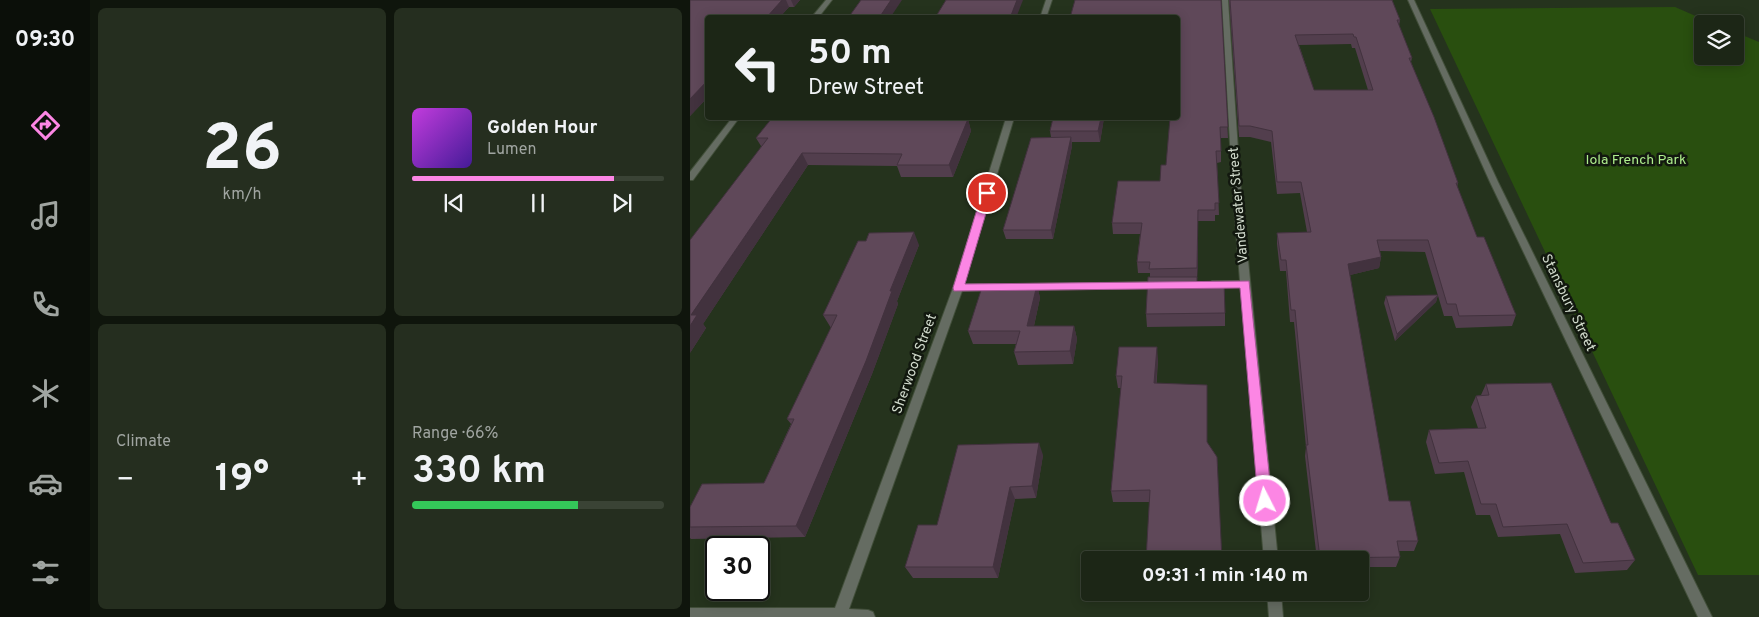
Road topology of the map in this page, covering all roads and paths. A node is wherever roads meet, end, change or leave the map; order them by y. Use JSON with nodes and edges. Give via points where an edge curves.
{"nodes":[{"id":1,"x":829,"y":0,"type":"edge"},
{"id":2,"x":1049,"y":0,"type":"edge"},
{"id":3,"x":1225,"y":0,"type":"edge"},
{"id":4,"x":1411,"y":0,"type":"edge"},
{"id":5,"x":816,"y":15,"type":"edge"},
{"id":6,"x":1044,"y":15,"type":"edge"},
{"id":7,"x":734,"y":120,"type":"edge"},
{"id":8,"x":1009,"y":120,"type":"edge"},
{"id":9,"x":690,"y":178,"type":"edge"},
{"id":10,"x":1205,"y":284,"type":"edge"},
{"id":11,"x":1245,"y":284,"type":"junction"},
{"id":12,"x":1166,"y":285,"type":"edge"},
{"id":13,"x":958,"y":288,"type":"junction"},
{"id":14,"x":1270,"y":551,"type":"edge"},
{"id":15,"x":1275,"y":601,"type":"edge"},
{"id":16,"x":690,"y":615,"type":"edge"},
{"id":17,"x":839,"y":616,"type":"edge"},
{"id":18,"x":868,"y":617,"type":"edge"},
{"id":19,"x":1276,"y":617,"type":"edge"},
{"id":20,"x":1705,"y":617,"type":"edge"}],
"edges":[{"from":1,"to":5,"type":"street"},
{"from":2,"to":6,"type":"street"},
{"from":3,"to":11,"type":"street","name":"Vandewater Street"},
{"from":4,"to":20,"type":"street","name":"Stansbury Street","via":[[1494,182]]},
{"from":7,"to":9,"type":"street"},
{"from":8,"to":13,"type":"street","name":"Sherwood Street"},
{"from":10,"to":11,"type":"street"},
{"from":11,"to":14,"type":"street","name":"Vandewater Street"},
{"from":12,"to":13,"type":"street"},
{"from":13,"to":17,"type":"street","name":"Sherwood Street"},
{"from":15,"to":19,"type":"street"},
{"from":16,"to":17,"type":"street"},
{"from":17,"to":18,"type":"street"}]}
